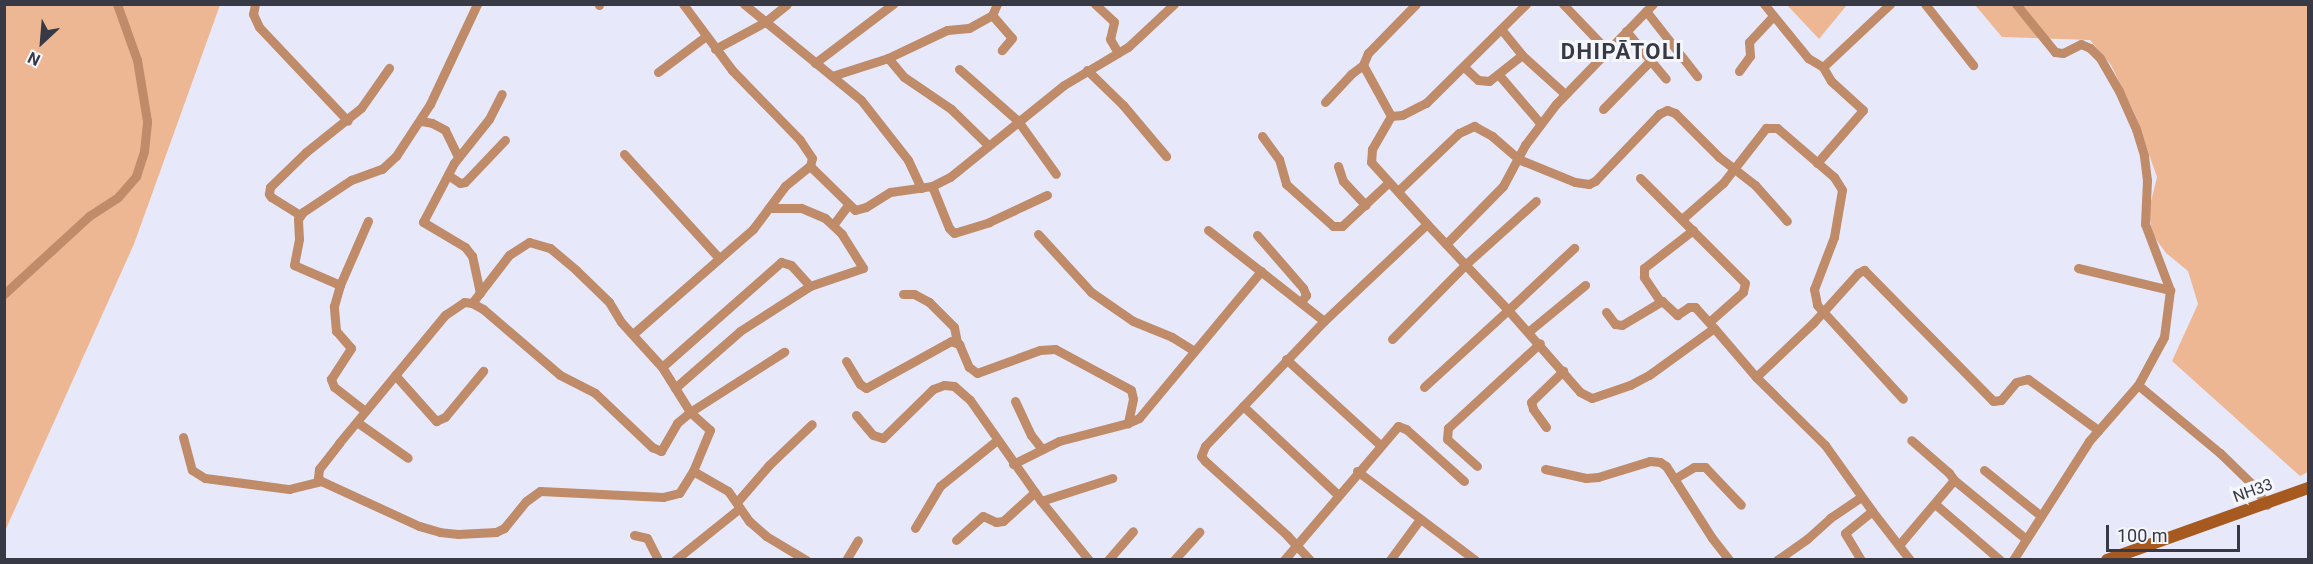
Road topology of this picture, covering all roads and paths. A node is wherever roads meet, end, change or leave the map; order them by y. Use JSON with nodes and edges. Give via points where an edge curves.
{"nodes":[{"id":1,"x":117,"y":4,"type":"edge"},
{"id":2,"x":255,"y":4,"type":"edge"},
{"id":3,"x":477,"y":4,"type":"edge"},
{"id":4,"x":683,"y":4,"type":"edge"},
{"id":5,"x":744,"y":4,"type":"edge"},
{"id":6,"x":787,"y":4,"type":"edge"},
{"id":7,"x":893,"y":4,"type":"edge"},
{"id":8,"x":997,"y":4,"type":"edge"},
{"id":9,"x":1095,"y":4,"type":"edge"},
{"id":10,"x":1157,"y":4,"type":"edge"},
{"id":11,"x":1174,"y":4,"type":"edge"},
{"id":12,"x":1416,"y":4,"type":"edge"},
{"id":13,"x":1526,"y":4,"type":"edge"},
{"id":14,"x":1563,"y":4,"type":"edge"},
{"id":15,"x":1764,"y":4,"type":"edge"},
{"id":16,"x":1890,"y":4,"type":"edge"},
{"id":17,"x":1925,"y":4,"type":"edge"},
{"id":18,"x":2016,"y":4,"type":"edge"},
{"id":19,"x":1648,"y":7,"type":"edge"},
{"id":20,"x":1166,"y":12,"type":"junction"},
{"id":21,"x":992,"y":15,"type":"junction"},
{"id":22,"x":1773,"y":16,"type":"junction"},
{"id":23,"x":765,"y":22,"type":"junction"},
{"id":24,"x":1501,"y":29,"type":"junction"},
{"id":25,"x":1626,"y":31,"type":"junction"},
{"id":26,"x":706,"y":36,"type":"junction"},
{"id":27,"x":715,"y":49,"type":"junction"},
{"id":28,"x":1002,"y":50,"type":"dead end"},
{"id":29,"x":1607,"y":50,"type":"junction"},
{"id":30,"x":1118,"y":53,"type":"junction"},
{"id":31,"x":1522,"y":55,"type":"junction"},
{"id":32,"x":888,"y":58,"type":"junction"},
{"id":33,"x":1652,"y":59,"type":"junction"},
{"id":34,"x":815,"y":63,"type":"junction"},
{"id":35,"x":1363,"y":65,"type":"junction"},
{"id":36,"x":1973,"y":65,"type":"dead end"},
{"id":37,"x":1464,"y":67,"type":"junction"},
{"id":38,"x":1823,"y":67,"type":"junction"},
{"id":39,"x":389,"y":68,"type":"dead end"},
{"id":40,"x":959,"y":69,"type":"dead end"},
{"id":41,"x":1087,"y":70,"type":"junction"},
{"id":42,"x":1739,"y":71,"type":"dead end"},
{"id":43,"x":658,"y":72,"type":"dead end"},
{"id":44,"x":1499,"y":75,"type":"junction"},
{"id":45,"x":1697,"y":75,"type":"dead end"},
{"id":46,"x":832,"y":76,"type":"junction"},
{"id":47,"x":1666,"y":79,"type":"dead end"},
{"id":48,"x":502,"y":94,"type":"dead end"},
{"id":49,"x":1565,"y":94,"type":"junction"},
{"id":50,"x":1325,"y":102,"type":"dead end"},
{"id":51,"x":1603,"y":109,"type":"dead end"},
{"id":52,"x":1391,"y":116,"type":"junction"},
{"id":53,"x":348,"y":121,"type":"junction"},
{"id":54,"x":421,"y":121,"type":"junction"},
{"id":55,"x":1018,"y":121,"type":"junction"},
{"id":56,"x":1540,"y":123,"type":"junction"},
{"id":57,"x":1262,"y":136,"type":"dead end"},
{"id":58,"x":505,"y":140,"type":"dead end"},
{"id":59,"x":988,"y":145,"type":"junction"},
{"id":60,"x":624,"y":154,"type":"dead end"},
{"id":61,"x":1166,"y":156,"type":"dead end"},
{"id":62,"x":458,"y":157,"type":"junction"},
{"id":63,"x":1518,"y":159,"type":"junction"},
{"id":64,"x":1817,"y":164,"type":"junction"},
{"id":65,"x":810,"y":166,"type":"junction"},
{"id":66,"x":1338,"y":166,"type":"dead end"},
{"id":67,"x":1735,"y":170,"type":"junction"},
{"id":68,"x":448,"y":174,"type":"junction"},
{"id":69,"x":1056,"y":174,"type":"dead end"},
{"id":70,"x":1640,"y":178,"type":"dead end"},
{"id":71,"x":1389,"y":182,"type":"junction"},
{"id":72,"x":932,"y":186,"type":"junction"},
{"id":73,"x":921,"y":188,"type":"junction"},
{"id":74,"x":1398,"y":191,"type":"junction"},
{"id":75,"x":1047,"y":195,"type":"dead end"},
{"id":76,"x":1536,"y":201,"type":"dead end"},
{"id":77,"x":849,"y":205,"type":"junction"},
{"id":78,"x":1365,"y":205,"type":"junction"},
{"id":79,"x":769,"y":208,"type":"junction"},
{"id":80,"x":300,"y":215,"type":"junction"},
{"id":81,"x":1682,"y":219,"type":"junction"},
{"id":82,"x":368,"y":221,"type":"dead end"},
{"id":83,"x":1787,"y":222,"type":"dead end"},
{"id":84,"x":1427,"y":224,"type":"junction"},
{"id":85,"x":833,"y":225,"type":"junction"},
{"id":86,"x":1693,"y":230,"type":"junction"},
{"id":87,"x":1208,"y":231,"type":"dead end"},
{"id":88,"x":1038,"y":234,"type":"dead end"},
{"id":89,"x":1257,"y":235,"type":"dead end"},
{"id":90,"x":1446,"y":244,"type":"junction"},
{"id":91,"x":1574,"y":248,"type":"dead end"},
{"id":92,"x":719,"y":258,"type":"junction"},
{"id":93,"x":1466,"y":264,"type":"junction"},
{"id":94,"x":2078,"y":268,"type":"dead end"},
{"id":95,"x":1261,"y":271,"type":"junction"},
{"id":96,"x":340,"y":285,"type":"junction"},
{"id":97,"x":1585,"y":285,"type":"dead end"},
{"id":98,"x":810,"y":286,"type":"junction"},
{"id":99,"x":2170,"y":290,"type":"junction"},
{"id":100,"x":480,"y":293,"type":"junction"},
{"id":101,"x":4,"y":294,"type":"edge"},
{"id":102,"x":903,"y":294,"type":"dead end"},
{"id":103,"x":1660,"y":301,"type":"junction"},
{"id":104,"x":1301,"y":302,"type":"junction"},
{"id":105,"x":472,"y":303,"type":"junction"},
{"id":106,"x":1508,"y":310,"type":"junction"},
{"id":107,"x":1606,"y":312,"type":"dead end"},
{"id":108,"x":1822,"y":312,"type":"junction"},
{"id":109,"x":1324,"y":321,"type":"junction"},
{"id":110,"x":1711,"y":325,"type":"junction"},
{"id":111,"x":1528,"y":332,"type":"junction"},
{"id":112,"x":633,"y":334,"type":"junction"},
{"id":113,"x":1392,"y":339,"type":"dead end"},
{"id":114,"x":957,"y":342,"type":"junction"},
{"id":115,"x":1540,"y":344,"type":"junction"},
{"id":116,"x":1193,"y":350,"type":"junction"},
{"id":117,"x":784,"y":352,"type":"dead end"},
{"id":118,"x":1286,"y":359,"type":"junction"},
{"id":119,"x":846,"y":361,"type":"dead end"},
{"id":120,"x":662,"y":367,"type":"junction"},
{"id":121,"x":483,"y":371,"type":"dead end"},
{"id":122,"x":1563,"y":372,"type":"junction"},
{"id":123,"x":395,"y":375,"type":"junction"},
{"id":124,"x":1756,"y":377,"type":"junction"},
{"id":125,"x":2138,"y":385,"type":"junction"},
{"id":126,"x":1424,"y":387,"type":"dead end"},
{"id":127,"x":675,"y":388,"type":"junction"},
{"id":128,"x":1903,"y":399,"type":"dead end"},
{"id":129,"x":1015,"y":401,"type":"dead end"},
{"id":130,"x":1243,"y":406,"type":"junction"},
{"id":131,"x":365,"y":411,"type":"junction"},
{"id":132,"x":690,"y":412,"type":"junction"},
{"id":133,"x":856,"y":415,"type":"dead end"},
{"id":134,"x":357,"y":422,"type":"junction"},
{"id":135,"x":1128,"y":423,"type":"junction"},
{"id":136,"x":812,"y":424,"type":"dead end"},
{"id":137,"x":1546,"y":427,"type":"dead end"},
{"id":138,"x":2098,"y":430,"type":"junction"},
{"id":139,"x":183,"y":437,"type":"dead end"},
{"id":140,"x":997,"y":440,"type":"junction"},
{"id":141,"x":1911,"y":440,"type":"dead end"},
{"id":142,"x":1379,"y":444,"type":"junction"},
{"id":143,"x":1042,"y":449,"type":"junction"},
{"id":144,"x":408,"y":458,"type":"dead end"},
{"id":145,"x":1013,"y":464,"type":"junction"},
{"id":146,"x":1477,"y":466,"type":"dead end"},
{"id":147,"x":1545,"y":469,"type":"dead end"},
{"id":148,"x":1984,"y":470,"type":"dead end"},
{"id":149,"x":693,"y":471,"type":"junction"},
{"id":150,"x":1357,"y":471,"type":"junction"},
{"id":151,"x":1112,"y":478,"type":"dead end"},
{"id":152,"x":1674,"y":479,"type":"junction"},
{"id":153,"x":1954,"y":480,"type":"junction"},
{"id":154,"x":1464,"y":481,"type":"dead end"},
{"id":155,"x":321,"y":482,"type":"junction"},
{"id":156,"x":2308,"y":488,"type":"edge"},
{"id":157,"x":1035,"y":492,"type":"junction"},
{"id":158,"x":1337,"y":494,"type":"junction"},
{"id":159,"x":1861,"y":497,"type":"junction"},
{"id":160,"x":1041,"y":501,"type":"junction"},
{"id":161,"x":1935,"y":504,"type":"junction"},
{"id":162,"x":739,"y":505,"type":"junction"},
{"id":163,"x":1741,"y":505,"type":"dead end"},
{"id":164,"x":2267,"y":505,"type":"junction"},
{"id":165,"x":1872,"y":511,"type":"junction"},
{"id":166,"x":2041,"y":516,"type":"junction"},
{"id":167,"x":1420,"y":519,"type":"junction"},
{"id":168,"x":915,"y":528,"type":"dead end"},
{"id":169,"x":1133,"y":531,"type":"dead end"},
{"id":170,"x":1199,"y":531,"type":"dead end"},
{"id":171,"x":634,"y":535,"type":"dead end"},
{"id":172,"x":2026,"y":539,"type":"junction"},
{"id":173,"x":858,"y":540,"type":"dead end"},
{"id":174,"x":956,"y":540,"type":"dead end"},
{"id":175,"x":1296,"y":544,"type":"junction"},
{"id":176,"x":1899,"y":545,"type":"junction"},
{"id":177,"x":658,"y":560,"type":"edge"},
{"id":178,"x":675,"y":560,"type":"edge"},
{"id":179,"x":806,"y":560,"type":"edge"},
{"id":180,"x":846,"y":560,"type":"edge"},
{"id":181,"x":1089,"y":560,"type":"edge"},
{"id":182,"x":1108,"y":560,"type":"edge"},
{"id":183,"x":1173,"y":560,"type":"edge"},
{"id":184,"x":1284,"y":560,"type":"edge"},
{"id":185,"x":1310,"y":560,"type":"edge"},
{"id":186,"x":1390,"y":560,"type":"edge"},
{"id":187,"x":1474,"y":560,"type":"edge"},
{"id":188,"x":1729,"y":560,"type":"edge"},
{"id":189,"x":1776,"y":560,"type":"edge"},
{"id":190,"x":1861,"y":560,"type":"edge"},
{"id":191,"x":1910,"y":560,"type":"edge"},
{"id":192,"x":2000,"y":560,"type":"edge"},
{"id":193,"x":2013,"y":560,"type":"edge"},
{"id":194,"x":2107,"y":560,"type":"edge"}],
"edges":[{"from":1,"to":101,"type":"street","via":[[136,60],[147,121],[136,176],[118,197],[89,216]]},
{"from":2,"to":53,"type":"street","via":[[253,14],[259,27]]},
{"from":3,"to":54,"type":"street"},
{"from":4,"to":26,"type":"street"},
{"from":5,"to":23,"type":"street"},
{"from":6,"to":23,"type":"street"},
{"from":7,"to":34,"type":"street"},
{"from":8,"to":21,"type":"street"},
{"from":9,"to":30,"type":"street","via":[[1114,22],[1110,39]]},
{"from":10,"to":20,"type":"street"},
{"from":11,"to":20,"type":"street"},
{"from":12,"to":35,"type":"street","via":[[1368,53]]},
{"from":13,"to":24,"type":"street"},
{"from":14,"to":29,"type":"street"},
{"from":15,"to":22,"type":"street"},
{"from":16,"to":38,"type":"street"},
{"from":17,"to":36,"type":"street"},
{"from":18,"to":99,"type":"street","via":[[2055,52],[2062,53],[2081,44],[2090,48],[2119,91],[2144,156],[2145,224]]},
{"from":19,"to":25,"type":"street"},
{"from":19,"to":45,"type":"street"},
{"from":20,"to":30,"type":"street"},
{"from":21,"to":28,"type":"street","via":[[1011,36]]},
{"from":21,"to":32,"type":"street","via":[[969,28],[947,30]]},
{"from":22,"to":38,"type":"street","via":[[1808,58]]},
{"from":22,"to":42,"type":"street","via":[[1749,42],[1750,56]]},
{"from":23,"to":27,"type":"street"},
{"from":23,"to":34,"type":"street"},
{"from":24,"to":31,"type":"street"},
{"from":24,"to":37,"type":"street"},
{"from":25,"to":29,"type":"street"},
{"from":25,"to":33,"type":"street"},
{"from":26,"to":27,"type":"street"},
{"from":26,"to":43,"type":"street"},
{"from":27,"to":65,"type":"street","via":[[800,140],[812,158]]},
{"from":29,"to":49,"type":"street"},
{"from":30,"to":41,"type":"street"},
{"from":31,"to":44,"type":"street"},
{"from":31,"to":49,"type":"street"},
{"from":32,"to":46,"type":"street"},
{"from":32,"to":59,"type":"street","via":[[904,77],[951,109]]},
{"from":33,"to":47,"type":"street"},
{"from":33,"to":51,"type":"street"},
{"from":34,"to":46,"type":"street"},
{"from":35,"to":50,"type":"street"},
{"from":35,"to":52,"type":"street"},
{"from":37,"to":44,"type":"street","via":[[1484,82]]},
{"from":37,"to":52,"type":"street","via":[[1426,103]]},
{"from":38,"to":64,"type":"street","via":[[1830,81],[1863,110]]},
{"from":39,"to":53,"type":"street"},
{"from":40,"to":55,"type":"street"},
{"from":41,"to":55,"type":"street"},
{"from":41,"to":61,"type":"street"},
{"from":44,"to":56,"type":"street"},
{"from":46,"to":73,"type":"street","via":[[880,122],[908,160]]},
{"from":48,"to":62,"type":"street","via":[[489,119]]},
{"from":49,"to":56,"type":"street"},
{"from":52,"to":71,"type":"street","via":[[1370,156],[1374,167]]},
{"from":53,"to":80,"type":"street","via":[[306,152],[270,187],[271,197]]},
{"from":54,"to":62,"type":"street","via":[[445,130]]},
{"from":54,"to":80,"type":"street","via":[[389,164],[351,180]]},
{"from":55,"to":59,"type":"street"},
{"from":55,"to":69,"type":"street"},
{"from":56,"to":63,"type":"street"},
{"from":57,"to":78,"type":"street","via":[[1279,159],[1286,184],[1333,226],[1342,226]]},
{"from":58,"to":68,"type":"street","via":[[465,182],[460,183]]},
{"from":59,"to":72,"type":"street","via":[[950,177]]},
{"from":60,"to":92,"type":"street"},
{"from":62,"to":68,"type":"street"},
{"from":63,"to":67,"type":"street","via":[[1589,184],[1667,110],[1675,113]]},
{"from":63,"to":74,"type":"street","via":[[1483,129],[1466,128]]},
{"from":63,"to":90,"type":"street","via":[[1503,186]]},
{"from":64,"to":67,"type":"street","via":[[1770,126]]},
{"from":64,"to":108,"type":"street","via":[[1834,177],[1842,190],[1834,237],[1814,289]]},
{"from":65,"to":77,"type":"street"},
{"from":65,"to":79,"type":"street","via":[[785,186]]},
{"from":66,"to":78,"type":"street","via":[[1342,181]]},
{"from":67,"to":81,"type":"street"},
{"from":67,"to":83,"type":"street","via":[[1755,185]]},
{"from":68,"to":100,"type":"street","via":[[423,222],[465,247],[472,256]]},
{"from":70,"to":81,"type":"street"},
{"from":71,"to":74,"type":"street"},
{"from":71,"to":78,"type":"street"},
{"from":72,"to":73,"type":"street"},
{"from":72,"to":75,"type":"street","via":[[954,233],[989,222]]},
{"from":73,"to":77,"type":"street","via":[[890,192],[860,210]]},
{"from":74,"to":84,"type":"street"},
{"from":76,"to":93,"type":"street"},
{"from":77,"to":85,"type":"street"},
{"from":79,"to":85,"type":"street","via":[[801,208]]},
{"from":79,"to":92,"type":"street","via":[[753,229]]},
{"from":80,"to":96,"type":"street","via":[[294,265]]},
{"from":81,"to":86,"type":"street"},
{"from":82,"to":96,"type":"street"},
{"from":84,"to":90,"type":"street"},
{"from":84,"to":109,"type":"street"},
{"from":85,"to":98,"type":"street","via":[[863,268]]},
{"from":86,"to":103,"type":"street","via":[[1644,268],[1644,277]]},
{"from":86,"to":110,"type":"street","via":[[1746,286]]},
{"from":87,"to":95,"type":"street"},
{"from":88,"to":116,"type":"street","via":[[1090,292],[1133,321]]},
{"from":89,"to":104,"type":"street","via":[[1303,288],[1306,295]]},
{"from":90,"to":93,"type":"street"},
{"from":91,"to":106,"type":"street"},
{"from":92,"to":112,"type":"street"},
{"from":93,"to":106,"type":"street"},
{"from":93,"to":113,"type":"street"},
{"from":94,"to":99,"type":"street"},
{"from":95,"to":104,"type":"street"},
{"from":95,"to":116,"type":"street"},
{"from":96,"to":131,"type":"street","via":[[334,327],[351,348],[332,375],[331,383]]},
{"from":97,"to":111,"type":"street"},
{"from":98,"to":120,"type":"street","via":[[791,265],[782,262]]},
{"from":98,"to":127,"type":"street","via":[[754,321]]},
{"from":99,"to":125,"type":"street","via":[[2164,337]]},
{"from":100,"to":105,"type":"street"},
{"from":100,"to":112,"type":"street","via":[[519,246],[538,243],[576,270],[609,302]]},
{"from":102,"to":114,"type":"street","via":[[921,297],[938,309],[954,327]]},
{"from":103,"to":107,"type":"street","via":[[1622,325],[1615,324]]},
{"from":103,"to":110,"type":"street","via":[[1677,315],[1695,307]]},
{"from":104,"to":109,"type":"street"},
{"from":105,"to":123,"type":"street","via":[[456,305],[445,315]]},
{"from":105,"to":132,"type":"street","via":[[560,375],[595,393],[657,450],[664,449],[677,423]]},
{"from":106,"to":111,"type":"street"},
{"from":106,"to":126,"type":"street"},
{"from":108,"to":124,"type":"street"},
{"from":108,"to":128,"type":"street"},
{"from":108,"to":138,"type":"street","via":[[1858,273],[1868,271],[1993,401],[2001,400],[2016,382],[2028,379]]},
{"from":109,"to":118,"type":"street"},
{"from":110,"to":122,"type":"street","via":[[1649,375],[1599,397],[1585,395]]},
{"from":110,"to":124,"type":"street"},
{"from":111,"to":115,"type":"street"},
{"from":112,"to":120,"type":"street"},
{"from":114,"to":119,"type":"street","via":[[951,341],[866,388]]},
{"from":114,"to":135,"type":"street","via":[[969,367],[977,372],[1040,350],[1065,354],[1131,390]]},
{"from":115,"to":122,"type":"street"},
{"from":115,"to":146,"type":"street","via":[[1448,428],[1447,439]]},
{"from":116,"to":135,"type":"street","via":[[1148,408]]},
{"from":117,"to":132,"type":"street"},
{"from":118,"to":130,"type":"street"},
{"from":118,"to":142,"type":"street"},
{"from":120,"to":127,"type":"street"},
{"from":121,"to":123,"type":"street","via":[[445,417],[436,421]]},
{"from":122,"to":137,"type":"street","via":[[1531,402]]},
{"from":123,"to":131,"type":"street"},
{"from":124,"to":159,"type":"street","via":[[1825,445]]},
{"from":125,"to":138,"type":"street"},
{"from":125,"to":164,"type":"street","via":[[2220,453]]},
{"from":127,"to":132,"type":"street"},
{"from":129,"to":143,"type":"street"},
{"from":130,"to":158,"type":"street"},
{"from":130,"to":175,"type":"street","via":[[1205,446],[1201,456]]},
{"from":131,"to":134,"type":"street"},
{"from":132,"to":149,"type":"street","via":[[710,430]]},
{"from":133,"to":140,"type":"street","via":[[873,435],[883,438],[933,389],[954,386],[970,400]]},
{"from":134,"to":144,"type":"street"},
{"from":134,"to":155,"type":"street","via":[[319,469]]},
{"from":135,"to":143,"type":"street","via":[[1085,432]]},
{"from":136,"to":162,"type":"street","via":[[769,465]]},
{"from":138,"to":166,"type":"street"},
{"from":139,"to":155,"type":"street","via":[[192,470],[205,478],[289,489]]},
{"from":140,"to":145,"type":"street"},
{"from":140,"to":168,"type":"street","via":[[940,486]]},
{"from":141,"to":153,"type":"street"},
{"from":142,"to":150,"type":"street"},
{"from":142,"to":154,"type":"street","via":[[1394,428],[1402,427]]},
{"from":143,"to":145,"type":"street"},
{"from":145,"to":157,"type":"street"},
{"from":147,"to":152,"type":"street","via":[[1598,477],[1655,460],[1666,466]]},
{"from":148,"to":166,"type":"street"},
{"from":149,"to":155,"type":"street","via":[[675,496],[540,491],[526,501],[504,528],[458,534],[419,526]]},
{"from":149,"to":162,"type":"street","via":[[717,482]]},
{"from":150,"to":158,"type":"street"},
{"from":150,"to":167,"type":"street"},
{"from":151,"to":160,"type":"street"},
{"from":152,"to":163,"type":"street","via":[[1694,467],[1706,467]]},
{"from":152,"to":188,"type":"street"},
{"from":153,"to":161,"type":"street"},
{"from":153,"to":172,"type":"street"},
{"from":156,"to":164,"type":"main road","name":"NH33"},
{"from":157,"to":160,"type":"street"},
{"from":157,"to":174,"type":"street","via":[[1003,521],[982,516]]},
{"from":158,"to":175,"type":"street"},
{"from":159,"to":165,"type":"street"},
{"from":159,"to":189,"type":"street"},
{"from":160,"to":181,"type":"street"},
{"from":161,"to":176,"type":"street"},
{"from":161,"to":192,"type":"street"},
{"from":162,"to":178,"type":"street"},
{"from":162,"to":179,"type":"street","via":[[766,536]]},
{"from":164,"to":194,"type":"main road","name":"NH33"},
{"from":165,"to":176,"type":"street"},
{"from":165,"to":190,"type":"street","via":[[1845,533]]},
{"from":166,"to":172,"type":"street"},
{"from":167,"to":186,"type":"street"},
{"from":167,"to":187,"type":"street"},
{"from":169,"to":182,"type":"street"},
{"from":170,"to":183,"type":"street"},
{"from":171,"to":177,"type":"street","via":[[647,538]]},
{"from":172,"to":193,"type":"street"},
{"from":173,"to":180,"type":"street"},
{"from":175,"to":184,"type":"street"},
{"from":175,"to":185,"type":"street"},
{"from":176,"to":191,"type":"street"}]}
